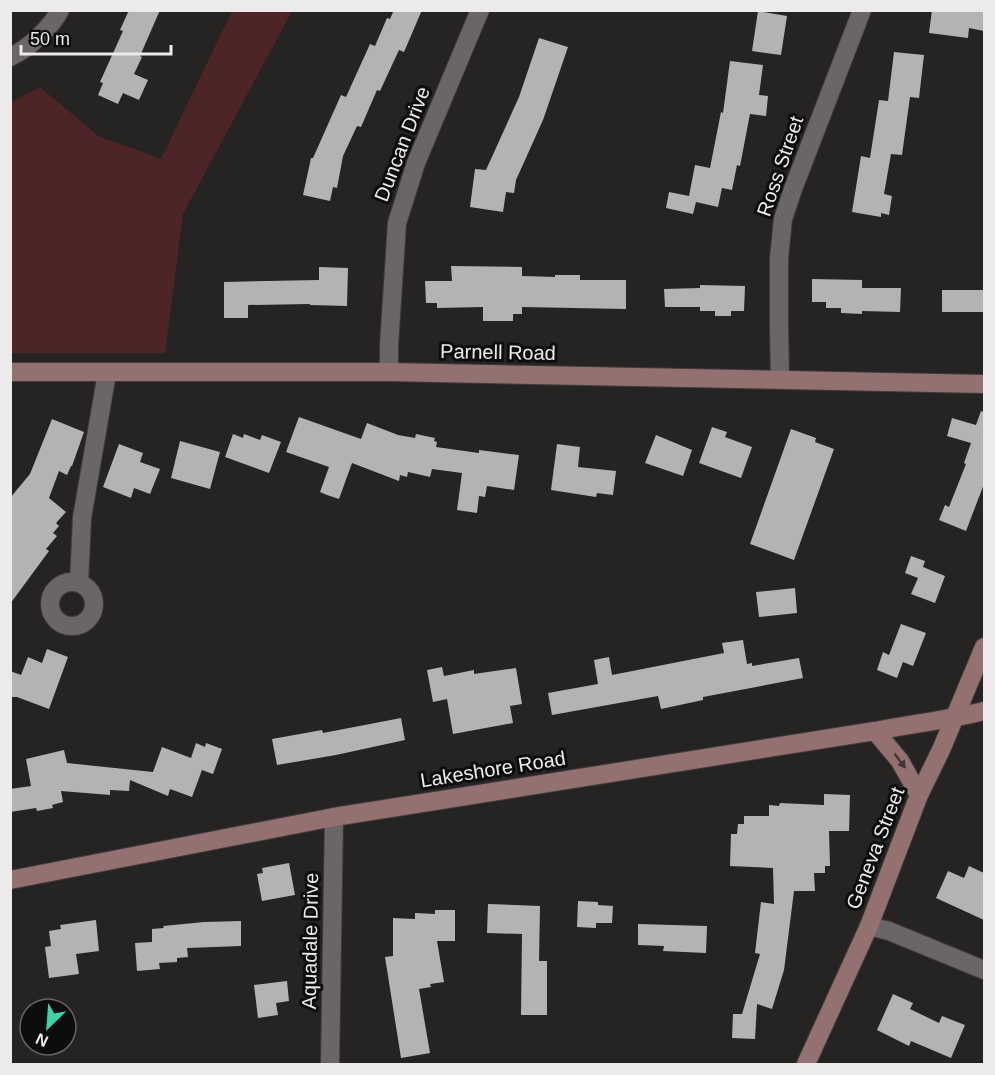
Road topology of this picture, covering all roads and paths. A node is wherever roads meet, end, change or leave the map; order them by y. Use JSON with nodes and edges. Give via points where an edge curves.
{"nodes":[{"id":1,"x":60,"y":10,"type":"edge"},
{"id":2,"x":480,"y":10,"type":"edge"},
{"id":3,"x":862,"y":10,"type":"edge"},
{"id":4,"x":10,"y":57,"type":"edge"},
{"id":5,"x":10,"y":372,"type":"edge"},
{"id":6,"x":389,"y":372,"type":"junction"},
{"id":7,"x":107,"y":373,"type":"junction"},
{"id":8,"x":780,"y":379,"type":"junction"},
{"id":9,"x":984,"y":384,"type":"edge"},
{"id":10,"x":79,"y":583,"type":"dead end"},
{"id":11,"x":984,"y":647,"type":"edge"},
{"id":12,"x":984,"y":711,"type":"edge"},
{"id":13,"x":954,"y":718,"type":"junction"},
{"id":14,"x":875,"y":731,"type":"junction"},
{"id":15,"x":919,"y":795,"type":"junction"},
{"id":16,"x":334,"y":817,"type":"junction"},
{"id":17,"x":10,"y":880,"type":"edge"},
{"id":18,"x":869,"y":926,"type":"junction"},
{"id":19,"x":984,"y":970,"type":"edge"},
{"id":20,"x":330,"y":1065,"type":"edge"},
{"id":21,"x":806,"y":1065,"type":"edge"}],
"edges":[{"from":1,"to":4,"type":"street","via":[[55,20],[22,52]]},
{"from":2,"to":6,"type":"street","name":"Duncan Drive","via":[[416,163],[397,223]]},
{"from":3,"to":8,"type":"street","name":"Ross Street","via":[[783,219],[779,258]]},
{"from":5,"to":7,"type":"street","name":"Parnell Road"},
{"from":6,"to":7,"type":"street","name":"Parnell Road"},
{"from":6,"to":8,"type":"street","name":"Parnell Road"},
{"from":7,"to":10,"type":"street","via":[[82,518]]},
{"from":8,"to":9,"type":"street","name":"Parnell Road"},
{"from":11,"to":13,"type":"street","name":"Geneva Street"},
{"from":12,"to":13,"type":"street","name":"Lakeshore Road"},
{"from":13,"to":14,"type":"street","name":"Lakeshore Road"},
{"from":13,"to":15,"type":"street","name":"Geneva Street"},
{"from":14,"to":15,"type":"street","one_way":true,"via":[[900,760]]},
{"from":14,"to":16,"type":"street","name":"Lakeshore Road"},
{"from":15,"to":18,"type":"street","name":"Geneva Street"},
{"from":16,"to":17,"type":"street","name":"Lakeshore Road"},
{"from":16,"to":20,"type":"street","name":"Aquadale Drive"},
{"from":18,"to":19,"type":"street"},
{"from":18,"to":21,"type":"street","name":"Geneva Street"}]}
